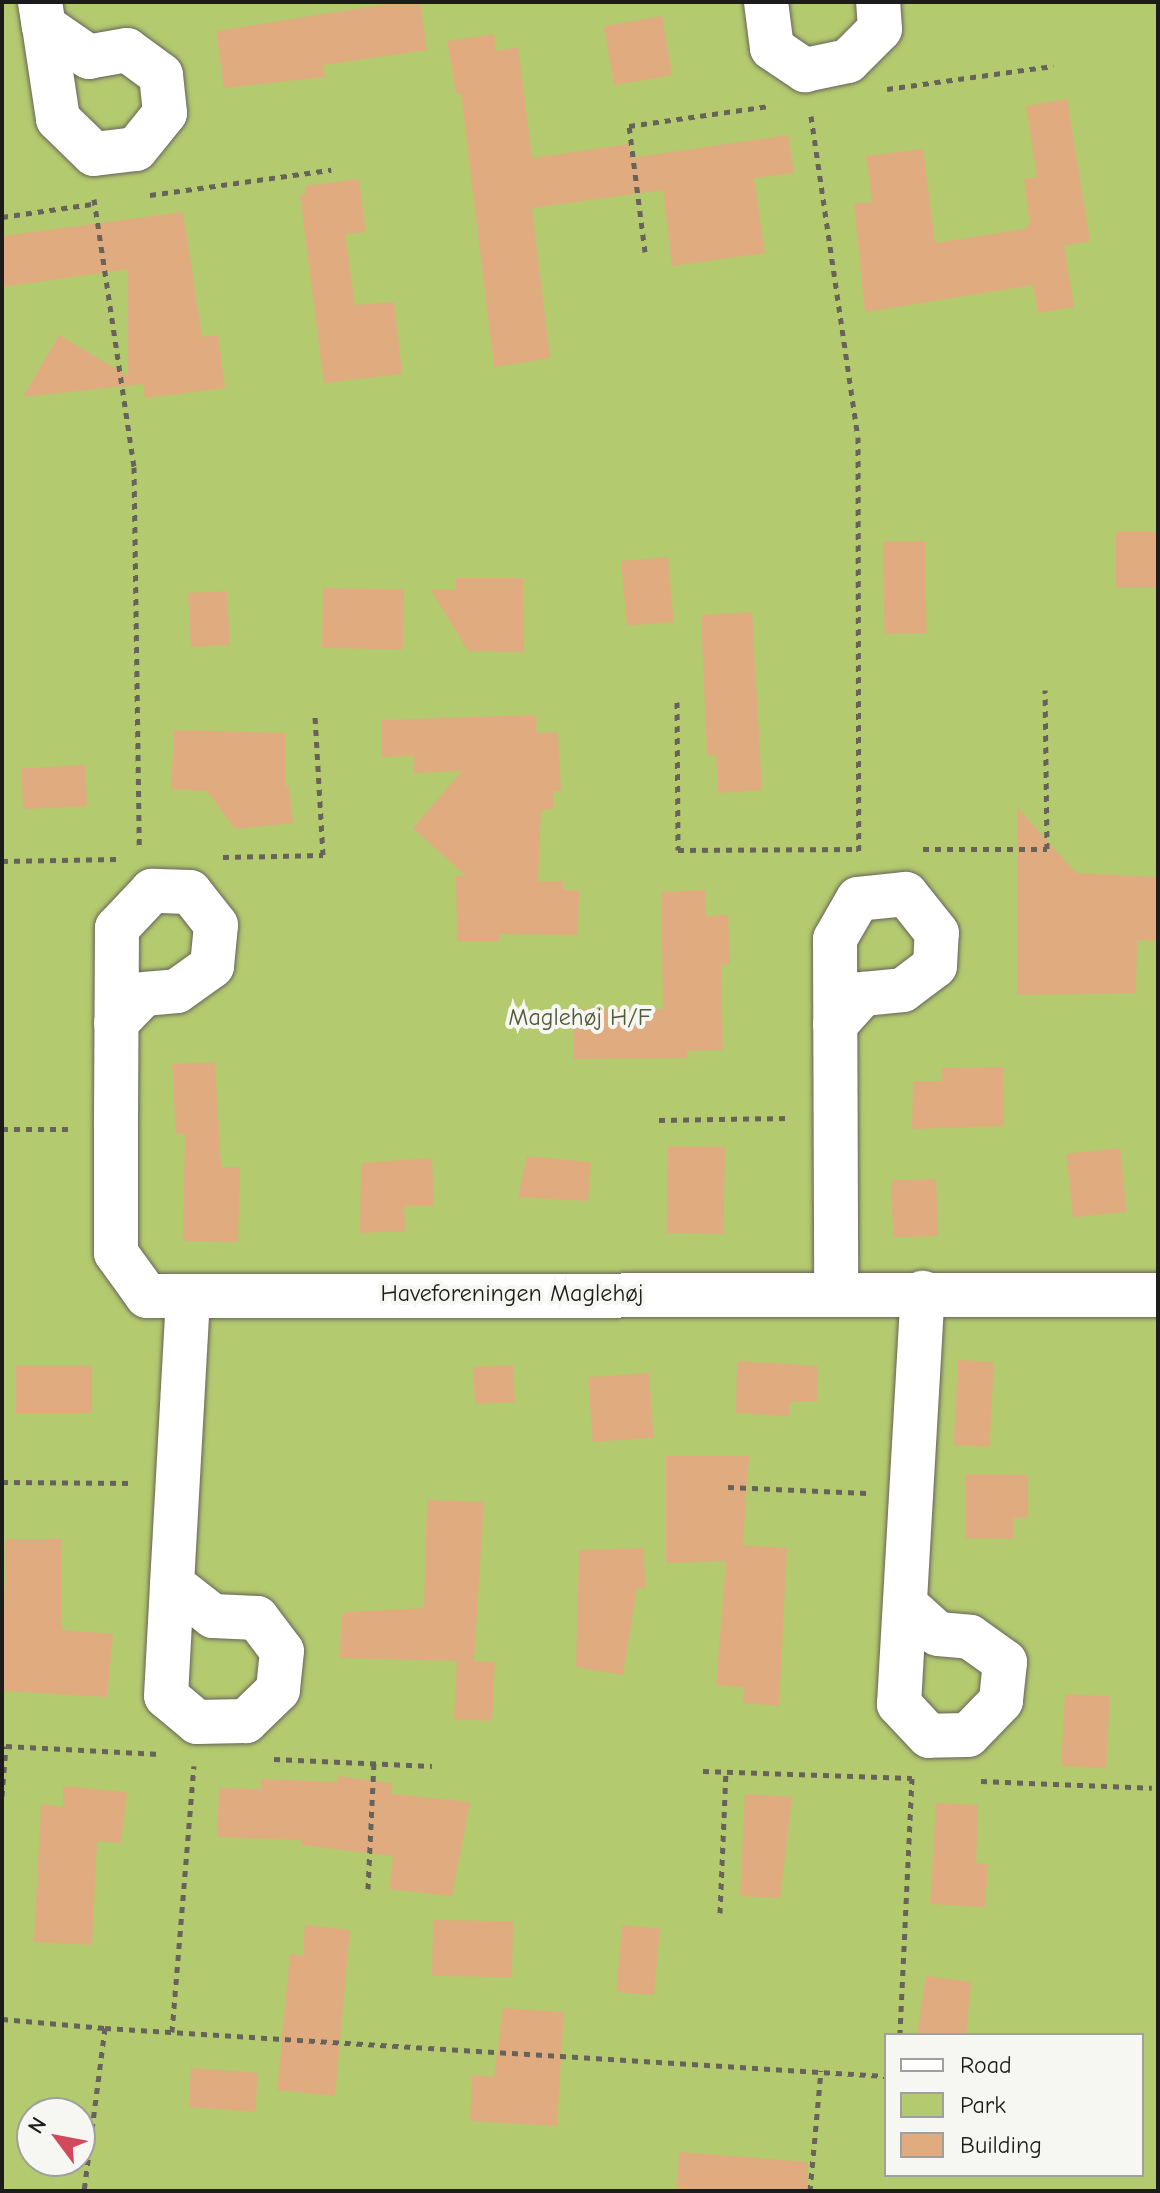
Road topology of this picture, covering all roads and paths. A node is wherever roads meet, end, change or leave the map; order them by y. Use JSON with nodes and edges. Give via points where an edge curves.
{"nodes":[{"id":1,"x":766,"y":2,"type":"edge"},
{"id":2,"x":878,"y":2,"type":"edge"},
{"id":3,"x":42,"y":14,"type":"edge"},
{"id":4,"x":805,"y":70,"type":"junction"},
{"id":5,"x":94,"y":154,"type":"junction"},
{"id":6,"x":331,"y":170,"type":"dead end"},
{"id":7,"x":141,"y":197,"type":"dead end"},
{"id":8,"x":109,"y":201,"type":"dead end"},
{"id":9,"x":94,"y":203,"type":"junction"},
{"id":10,"x":2,"y":217,"type":"edge"},
{"id":11,"x":1045,"y":690,"type":"dead end"},
{"id":12,"x":677,"y":702,"type":"dead end"},
{"id":13,"x":315,"y":717,"type":"dead end"},
{"id":14,"x":859,"y":849,"type":"junction"},
{"id":15,"x":875,"y":849,"type":"dead end"},
{"id":16,"x":906,"y":849,"type":"dead end"},
{"id":17,"x":215,"y":857,"type":"dead end"},
{"id":18,"x":2,"y":861,"type":"edge"},
{"id":19,"x":146,"y":875,"type":"junction"},
{"id":20,"x":858,"y":899,"type":"junction"},
{"id":21,"x":116,"y":1023,"type":"junction"},
{"id":22,"x":835,"y":1025,"type":"junction"},
{"id":23,"x":836,"y":1118,"type":"junction"},
{"id":24,"x":659,"y":1120,"type":"dead end"},
{"id":25,"x":116,"y":1128,"type":"junction"},
{"id":26,"x":2,"y":1129,"type":"edge"},
{"id":27,"x":836,"y":1292,"type":"junction"},
{"id":28,"x":923,"y":1293,"type":"junction"},
{"id":29,"x":1158,"y":1295,"type":"edge"},
{"id":30,"x":188,"y":1296,"type":"junction"},
{"id":31,"x":2,"y":1482,"type":"edge"},
{"id":32,"x":178,"y":1483,"type":"junction"},
{"id":33,"x":728,"y":1487,"type":"dead end"},
{"id":34,"x":913,"y":1495,"type":"junction"},
{"id":35,"x":172,"y":1584,"type":"junction"},
{"id":36,"x":906,"y":1605,"type":"dead end"},
{"id":37,"x":197,"y":1722,"type":"junction"},
{"id":38,"x":374,"y":1763,"type":"dead end"},
{"id":39,"x":703,"y":1771,"type":"dead end"},
{"id":40,"x":726,"y":1771,"type":"junction"},
{"id":41,"x":912,"y":1778,"type":"junction"},
{"id":42,"x":928,"y":1779,"type":"dead end"},
{"id":43,"x":976,"y":1781,"type":"dead end"},
{"id":44,"x":1152,"y":1788,"type":"dead end"},
{"id":45,"x":368,"y":1889,"type":"dead end"},
{"id":46,"x":720,"y":1913,"type":"dead end"},
{"id":47,"x":2,"y":2019,"type":"edge"},
{"id":48,"x":105,"y":2028,"type":"junction"},
{"id":49,"x":172,"y":2032,"type":"junction"},
{"id":50,"x":900,"y":2033,"type":"edge"},
{"id":51,"x":821,"y":2071,"type":"junction"},
{"id":52,"x":884,"y":2076,"type":"edge"},
{"id":53,"x":84,"y":2191,"type":"edge"},
{"id":54,"x":810,"y":2191,"type":"edge"}],
"edges":[{"from":1,"to":4,"type":"street","via":[[772,48]]},
{"from":2,"to":4,"type":"street","via":[[880,29],[848,61]]},
{"from":3,"to":5,"type":"street","via":[[58,119]]},
{"from":3,"to":5,"type":"street","via":[[89,57],[127,50],[161,75],[165,113],[136,149]]},
{"from":4,"to":14,"type":"path","via":[[858,437]]},
{"from":5,"to":9,"type":"path"},
{"from":6,"to":7,"type":"path"},
{"from":8,"to":9,"type":"path"},
{"from":9,"to":10,"type":"path"},
{"from":9,"to":19,"type":"path","via":[[134,467]]},
{"from":11,"to":16,"type":"path","via":[[1047,849]]},
{"from":12,"to":14,"type":"path","via":[[678,850]]},
{"from":13,"to":17,"type":"path","via":[[323,855]]},
{"from":14,"to":15,"type":"path"},
{"from":14,"to":20,"type":"path"},
{"from":18,"to":19,"type":"path"},
{"from":19,"to":21,"type":"street","name":"Haveforeningen Maglehøj","via":[[117,928]]},
{"from":19,"to":21,"type":"street","via":[[190,892],[216,925],[212,966],[177,991],[144,994]]},
{"from":20,"to":22,"type":"street","via":[[835,939]]},
{"from":20,"to":22,"type":"street","via":[[906,894],[937,933],[935,966],[903,990],[863,994]]},
{"from":21,"to":25,"type":"street","name":"Haveforeningen Maglehøj"},
{"from":22,"to":23,"type":"street"},
{"from":23,"to":24,"type":"path"},
{"from":23,"to":27,"type":"street"},
{"from":25,"to":26,"type":"path"},
{"from":25,"to":30,"type":"street","name":"Haveforeningen Maglehøj","via":[[116,1253],[147,1296]]},
{"from":27,"to":28,"type":"street","name":"Haveforeningen Maglehøj"},
{"from":27,"to":30,"type":"street","name":"Haveforeningen Maglehøj"},
{"from":28,"to":29,"type":"street","name":"Haveforeningen Maglehøj"},
{"from":28,"to":34,"type":"street"},
{"from":30,"to":32,"type":"street"},
{"from":31,"to":32,"type":"path"},
{"from":32,"to":35,"type":"street"},
{"from":33,"to":34,"type":"path"},
{"from":34,"to":36,"type":"street"},
{"from":35,"to":37,"type":"street","via":[[166,1696]]},
{"from":35,"to":37,"type":"street","via":[[213,1616],[257,1618],[282,1651],[278,1690],[246,1721]]},
{"from":37,"to":49,"type":"path"},
{"from":38,"to":45,"type":"path"},
{"from":39,"to":40,"type":"path"},
{"from":40,"to":41,"type":"path"},
{"from":40,"to":46,"type":"path"},
{"from":41,"to":42,"type":"path"},
{"from":41,"to":50,"type":"path"},
{"from":43,"to":44,"type":"path"},
{"from":47,"to":48,"type":"path"},
{"from":48,"to":49,"type":"path"},
{"from":48,"to":53,"type":"path"},
{"from":49,"to":51,"type":"path"},
{"from":51,"to":52,"type":"path"},
{"from":51,"to":54,"type":"path"}]}
